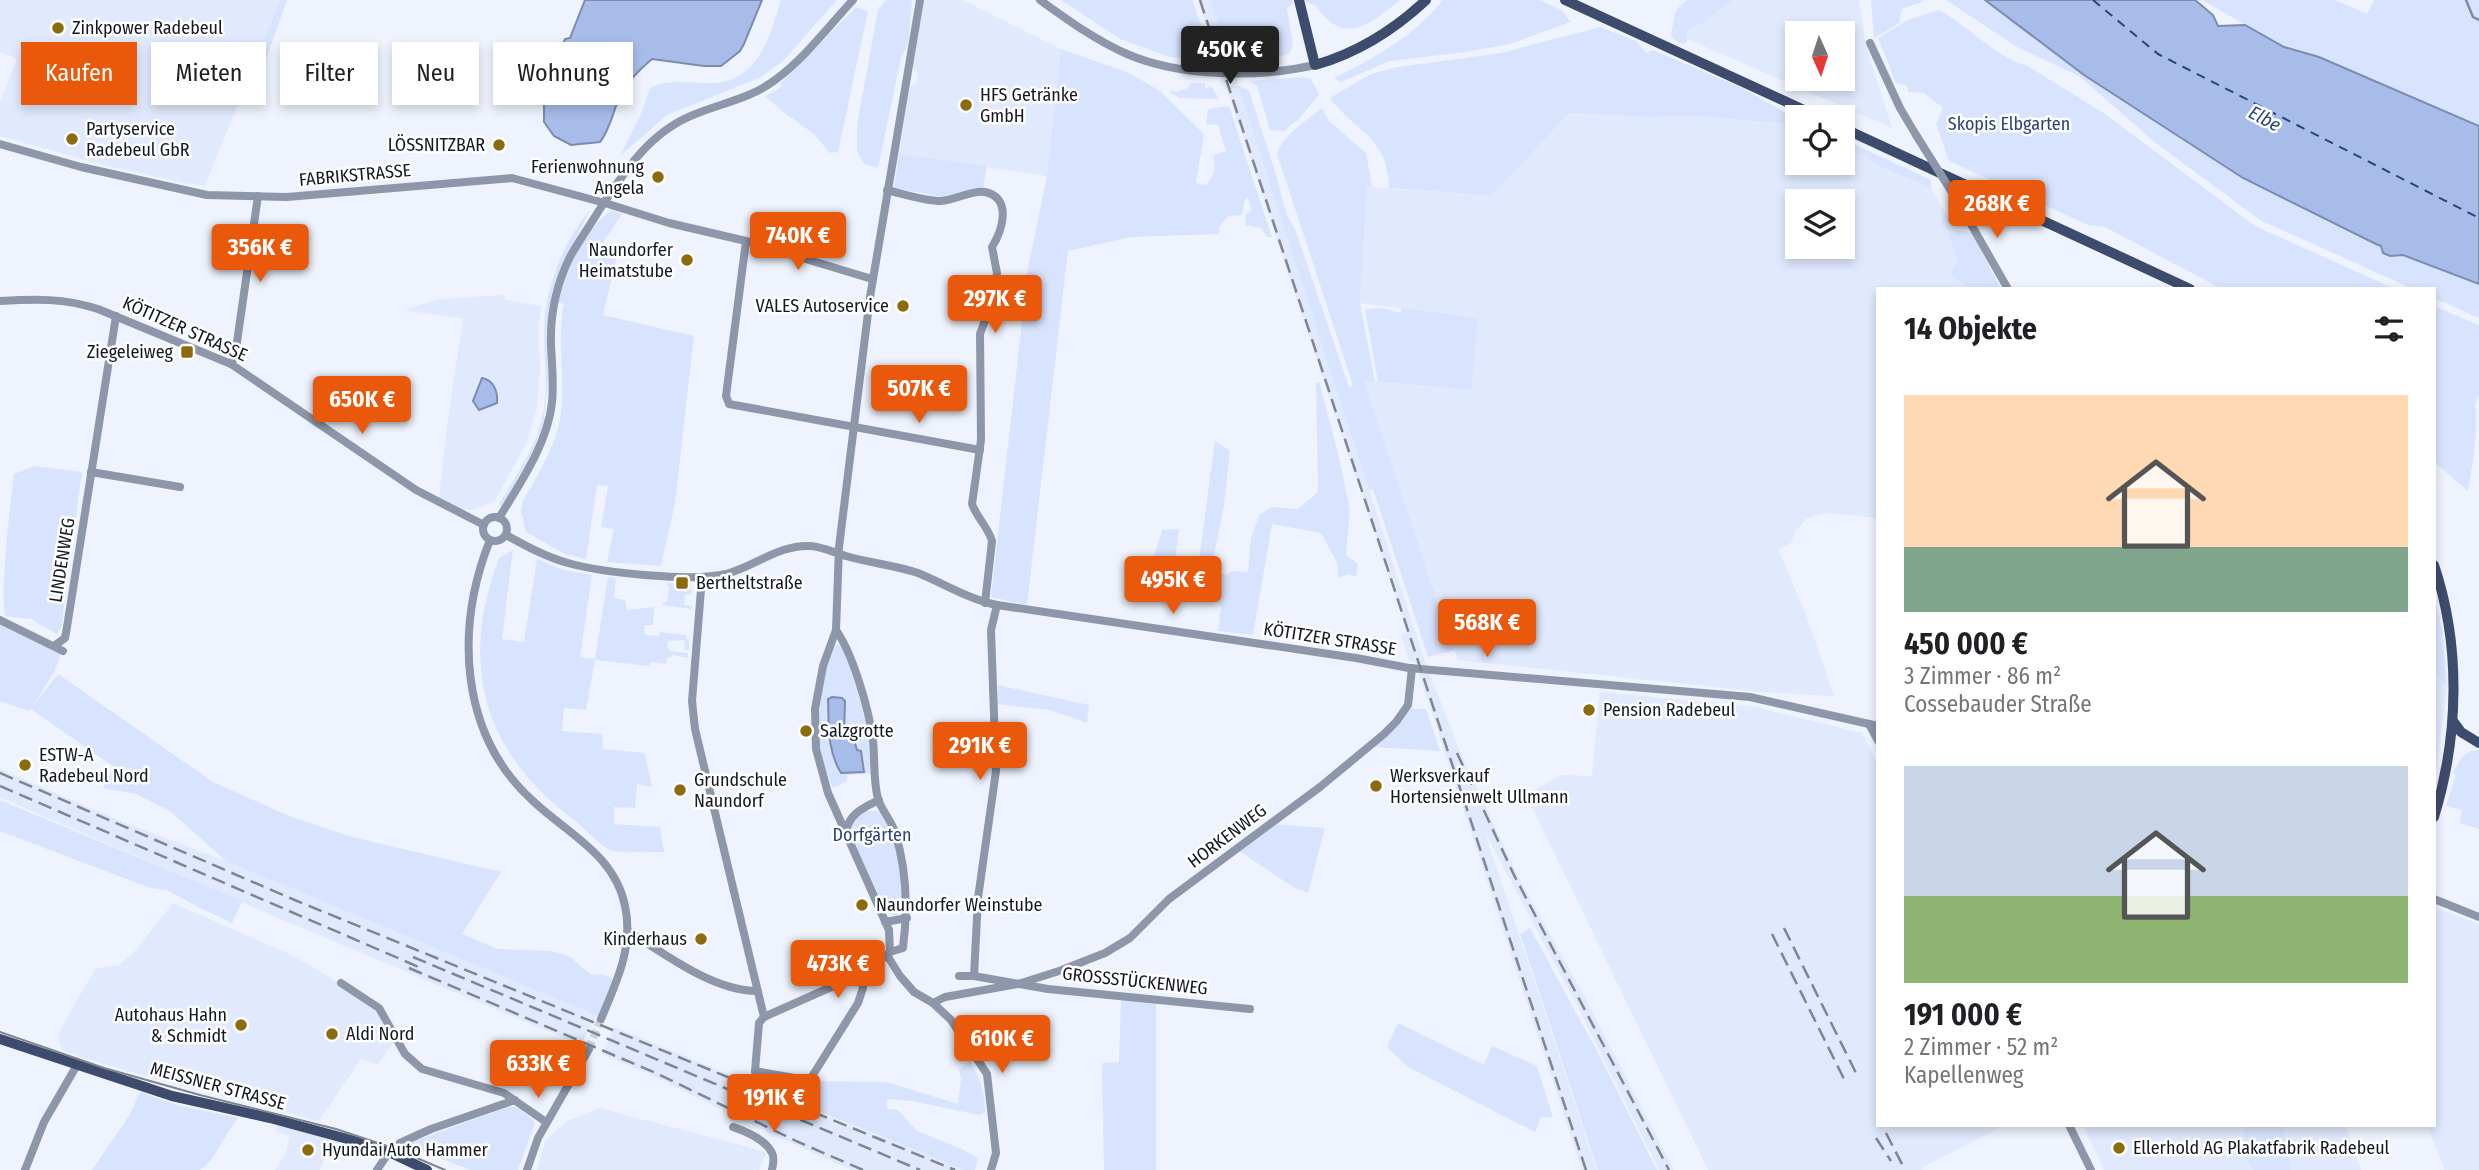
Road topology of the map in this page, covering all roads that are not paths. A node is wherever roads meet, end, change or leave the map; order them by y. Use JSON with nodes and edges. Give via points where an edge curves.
{"nodes":[{"id":1,"x":853,"y":0,"type":"edge"},
{"id":2,"x":920,"y":0,"type":"edge"},
{"id":3,"x":1040,"y":0,"type":"edge"},
{"id":4,"x":1298,"y":0,"type":"edge"},
{"id":5,"x":1426,"y":0,"type":"edge"},
{"id":6,"x":1565,"y":0,"type":"edge"},
{"id":7,"x":1870,"y":43,"type":"dead end"},
{"id":8,"x":1315,"y":65,"type":"junction"},
{"id":9,"x":1793,"y":105,"type":"edge"},
{"id":10,"x":1855,"y":134,"type":"edge"},
{"id":11,"x":0,"y":144,"type":"edge"},
{"id":12,"x":887,"y":190,"type":"junction"},
{"id":13,"x":258,"y":196,"type":"junction"},
{"id":14,"x":604,"y":203,"type":"junction"},
{"id":15,"x":746,"y":241,"type":"junction"},
{"id":16,"x":872,"y":279,"type":"junction"},
{"id":17,"x":2007,"y":287,"type":"edge"},
{"id":18,"x":2186,"y":287,"type":"edge"},
{"id":19,"x":0,"y":301,"type":"edge"},
{"id":20,"x":116,"y":316,"type":"junction"},
{"id":21,"x":232,"y":364,"type":"junction"},
{"id":22,"x":853,"y":428,"type":"junction"},
{"id":23,"x":980,"y":450,"type":"junction"},
{"id":24,"x":91,"y":472,"type":"junction"},
{"id":25,"x":180,"y":487,"type":"dead end"},
{"id":26,"x":499,"y":518,"type":"junction"},
{"id":27,"x":484,"y":525,"type":"junction"},
{"id":28,"x":506,"y":535,"type":"junction"},
{"id":29,"x":490,"y":540,"type":"junction"},
{"id":30,"x":838,"y":554,"type":"junction"},
{"id":31,"x":2436,"y":573,"type":"edge"},
{"id":32,"x":702,"y":577,"type":"junction"},
{"id":33,"x":985,"y":603,"type":"junction"},
{"id":34,"x":997,"y":605,"type":"junction"},
{"id":35,"x":0,"y":620,"type":"edge"},
{"id":36,"x":836,"y":629,"type":"junction"},
{"id":37,"x":54,"y":646,"type":"junction"},
{"id":38,"x":63,"y":651,"type":"dead end"},
{"id":39,"x":1412,"y":668,"type":"junction"},
{"id":40,"x":2453,"y":721,"type":"junction"},
{"id":41,"x":1874,"y":725,"type":"edge"},
{"id":42,"x":2479,"y":743,"type":"edge"},
{"id":43,"x":879,"y":800,"type":"junction"},
{"id":44,"x":836,"y":809,"type":"junction"},
{"id":45,"x":2436,"y":809,"type":"edge"},
{"id":46,"x":858,"y":811,"type":"junction"},
{"id":47,"x":846,"y":831,"type":"junction"},
{"id":48,"x":2436,"y":900,"type":"edge"},
{"id":49,"x":2479,"y":917,"type":"edge"},
{"id":50,"x":907,"y":918,"type":"junction"},
{"id":51,"x":885,"y":922,"type":"junction"},
{"id":52,"x":628,"y":931,"type":"junction"},
{"id":53,"x":889,"y":953,"type":"junction"},
{"id":54,"x":959,"y":976,"type":"dead end"},
{"id":55,"x":974,"y":976,"type":"junction"},
{"id":56,"x":861,"y":977,"type":"junction"},
{"id":57,"x":341,"y":983,"type":"dead end"},
{"id":58,"x":1018,"y":984,"type":"junction"},
{"id":59,"x":757,"y":991,"type":"junction"},
{"id":60,"x":933,"y":1003,"type":"junction"},
{"id":61,"x":1250,"y":1009,"type":"dead end"},
{"id":62,"x":764,"y":1017,"type":"junction"},
{"id":63,"x":601,"y":1019,"type":"tunnel mouth"},
{"id":64,"x":0,"y":1038,"type":"edge"},
{"id":65,"x":589,"y":1049,"type":"tunnel mouth"},
{"id":66,"x":76,"y":1065,"type":"junction"},
{"id":67,"x":515,"y":1100,"type":"junction"},
{"id":68,"x":546,"y":1122,"type":"junction"},
{"id":69,"x":733,"y":1127,"type":"dead end"},
{"id":70,"x":2070,"y":1127,"type":"edge"},
{"id":71,"x":400,"y":1143,"type":"dead end"},
{"id":72,"x":389,"y":1152,"type":"junction"},
{"id":73,"x":25,"y":1170,"type":"edge"},
{"id":74,"x":377,"y":1170,"type":"edge"},
{"id":75,"x":427,"y":1170,"type":"edge"},
{"id":76,"x":527,"y":1170,"type":"edge"},
{"id":77,"x":772,"y":1170,"type":"edge"},
{"id":78,"x":991,"y":1170,"type":"edge"},
{"id":79,"x":2091,"y":1170,"type":"edge"}],
"edges":[{"from":1,"to":14,"type":"street","via":[[774,81],[754,94],[692,115],[655,138]]},
{"from":2,"to":12,"type":"street"},
{"from":3,"to":8,"type":"street","via":[[1094,38],[1157,64],[1250,73]]},
{"from":4,"to":8,"type":"main road"},
{"from":5,"to":8,"type":"main road","via":[[1374,40]]},
{"from":6,"to":9,"type":"main road"},
{"from":7,"to":17,"type":"street","bridge":true,"via":[[1900,108]]},
{"from":10,"to":18,"type":"main road"},
{"from":11,"to":13,"type":"street","name":"FABRIKSTRASSE","via":[[207,195]]},
{"from":12,"to":16,"type":"street"},
{"from":12,"to":23,"type":"street","via":[[941,201],[985,192],[1002,207],[1004,221],[992,247],[997,273],[994,296],[980,334]]},
{"from":13,"to":14,"type":"street","name":"FABRIKSTRASSE","via":[[501,177]]},
{"from":13,"to":21,"type":"street"},
{"from":14,"to":15,"type":"street","name":"FABRIKSTRASSE"},
{"from":14,"to":26,"type":"street","via":[[558,286],[552,318],[549,421],[528,470]]},
{"from":15,"to":16,"type":"street","name":"FABRIKSTRASSE"},
{"from":15,"to":22,"type":"street","via":[[726,401]]},
{"from":16,"to":22,"type":"street"},
{"from":19,"to":20,"type":"street","name":"KÖTITZER STRASSE","via":[[66,300]]},
{"from":20,"to":21,"type":"street","name":"KÖTITZER STRASSE"},
{"from":20,"to":24,"type":"street","name":"LINDENWEG"},
{"from":21,"to":27,"type":"street","name":"KÖTITZER STRASSE","via":[[416,489]]},
{"from":22,"to":23,"type":"street"},
{"from":22,"to":30,"type":"street"},
{"from":23,"to":33,"type":"street","via":[[972,504],[992,541]]},
{"from":24,"to":25,"type":"street"},
{"from":24,"to":37,"type":"street","name":"LINDENWEG","via":[[65,638]]},
{"from":26,"to":27,"type":"street","via":[[488,519]]},
{"from":26,"to":28,"type":"street","via":[[506,524]]},
{"from":27,"to":29,"type":"street","via":[[484,535]]},
{"from":28,"to":29,"type":"street"},
{"from":28,"to":32,"type":"street","name":"KÖTITZER STRASSE","via":[[579,566]]},
{"from":29,"to":52,"type":"street","via":[[468,634],[468,674],[480,722],[517,785],[608,866],[622,894]]},
{"from":30,"to":32,"type":"street","name":"KÖTITZER STRASSE","via":[[815,546],[790,547],[738,570]]},
{"from":30,"to":33,"type":"street","name":"KÖTITZER STRASSE","via":[[900,567]]},
{"from":30,"to":36,"type":"street"},
{"from":31,"to":40,"type":"main road","via":[[2449,627]]},
{"from":32,"to":59,"type":"street","via":[[692,701],[695,729]]},
{"from":33,"to":34,"type":"street","name":"KÖTITZER STRASSE"},
{"from":34,"to":39,"type":"street","name":"KÖTITZER STRASSE"},
{"from":34,"to":55,"type":"street","via":[[991,630],[996,771],[978,898]]},
{"from":35,"to":37,"type":"street"},
{"from":36,"to":43,"type":"street","via":[[848,650],[868,714]]},
{"from":36,"to":44,"type":"street","via":[[815,709],[816,749]]},
{"from":37,"to":38,"type":"street"},
{"from":39,"to":41,"type":"street","name":"KÖTITZER STRASSE","via":[[1750,697]]},
{"from":39,"to":58,"type":"street","name":"HORKENWEG","via":[[1408,705],[1396,722],[1320,787],[1168,898],[1130,938],[1094,958]]},
{"from":40,"to":42,"type":"main road"},
{"from":40,"to":45,"type":"main road"},
{"from":43,"to":46,"type":"street"},
{"from":43,"to":50,"type":"street","via":[[895,831],[906,885]]},
{"from":44,"to":46,"type":"street"},
{"from":44,"to":47,"type":"street"},
{"from":46,"to":47,"type":"street"},
{"from":47,"to":51,"type":"street"},
{"from":48,"to":49,"type":"street"},
{"from":50,"to":51,"type":"street"},
{"from":50,"to":53,"type":"street","via":[[902,948]]},
{"from":51,"to":53,"type":"street"},
{"from":52,"to":59,"type":"street","via":[[691,970],[738,991]]},
{"from":52,"to":63,"type":"street","via":[[618,977]]},
{"from":53,"to":56,"type":"street"},
{"from":53,"to":60,"type":"street","via":[[914,992]]},
{"from":54,"to":55,"type":"street","name":"GROSSSTÜCKENWEG"},
{"from":55,"to":58,"type":"street","name":"GROSSSTÜCKENWEG"},
{"from":56,"to":62,"type":"street"},
{"from":56,"to":62,"type":"street","via":[[858,1003],[811,1078],[755,1071],[759,1023]]},
{"from":57,"to":67,"type":"street","via":[[379,1008],[405,1054],[422,1069]]},
{"from":58,"to":60,"type":"street","name":"GROSSSTÜCKENWEG"},
{"from":58,"to":61,"type":"street","name":"GROSSSTÜCKENWEG"},
{"from":59,"to":62,"type":"street"},
{"from":60,"to":78,"type":"street","via":[[951,1020],[987,1074],[996,1153]]},
{"from":64,"to":66,"type":"main road","name":"MEISSNER STRASSE"},
{"from":65,"to":68,"type":"street"},
{"from":66,"to":72,"type":"main road","name":"MEISSNER STRASSE","via":[[183,1099],[311,1128]]},
{"from":66,"to":73,"type":"street","via":[[44,1122]]},
{"from":67,"to":68,"type":"street"},
{"from":67,"to":71,"type":"street"},
{"from":68,"to":76,"type":"street"},
{"from":69,"to":77,"type":"street","via":[[770,1149]]},
{"from":70,"to":79,"type":"street"},
{"from":72,"to":74,"type":"street"},
{"from":72,"to":75,"type":"main road","name":"MEISSNER STRASSE"}]}
